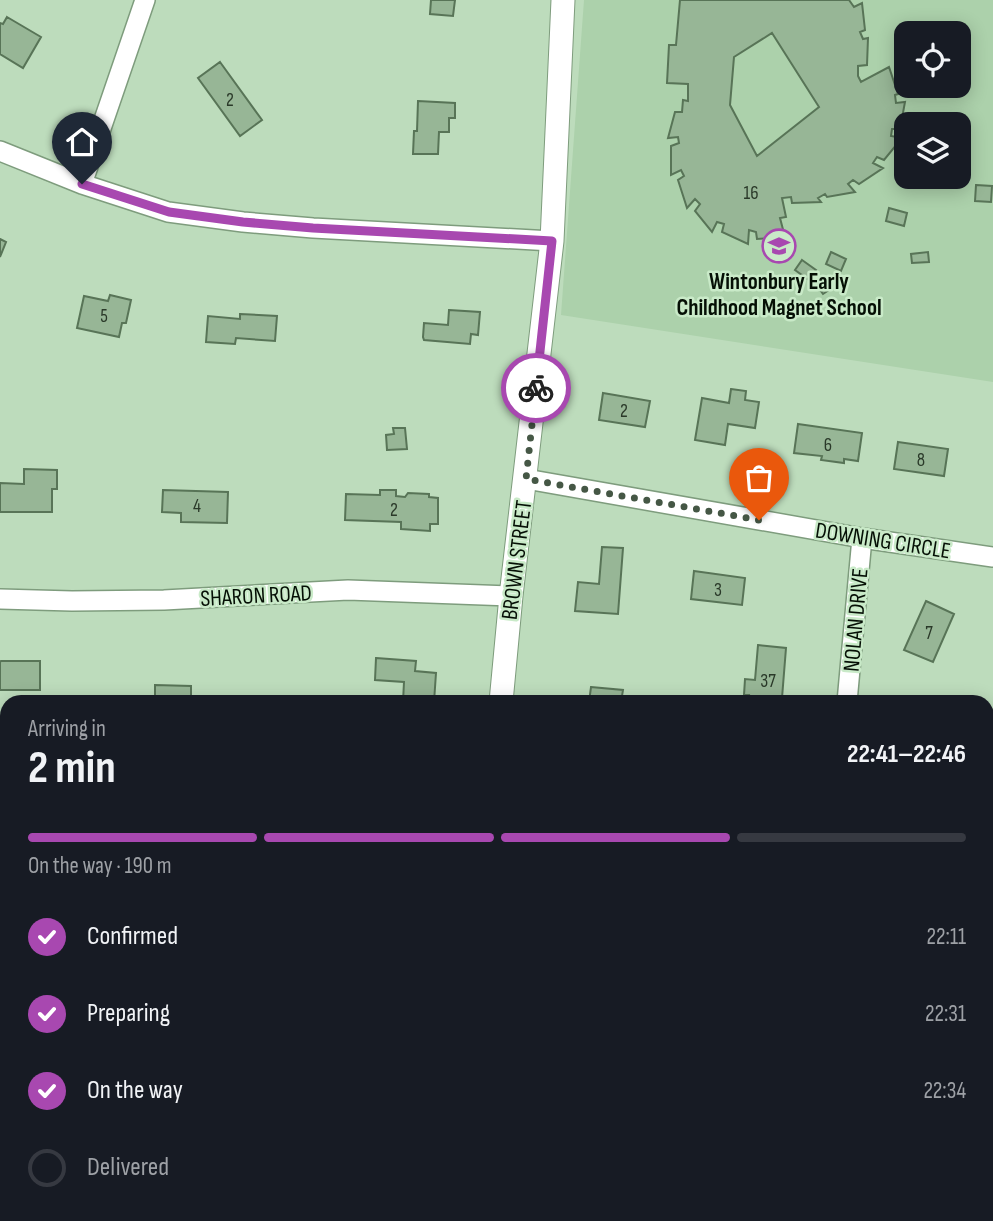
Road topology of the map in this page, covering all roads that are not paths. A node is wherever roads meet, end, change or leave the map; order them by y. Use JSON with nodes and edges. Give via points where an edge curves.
{"nodes":[{"id":1,"x":145,"y":0,"type":"edge"},
{"id":2,"x":563,"y":0,"type":"edge"},
{"id":3,"x":0,"y":152,"type":"edge"},
{"id":4,"x":82,"y":184,"type":"junction"},
{"id":5,"x":552,"y":241,"type":"junction"},
{"id":6,"x":526,"y":479,"type":"junction"},
{"id":7,"x":862,"y":538,"type":"junction"},
{"id":8,"x":993,"y":556,"type":"edge"},
{"id":9,"x":511,"y":596,"type":"junction"},
{"id":10,"x":0,"y":599,"type":"edge"},
{"id":11,"x":502,"y":695,"type":"edge"},
{"id":12,"x":848,"y":695,"type":"edge"}],
"edges":[{"from":1,"to":4,"type":"street"},
{"from":2,"to":5,"type":"street","name":"BROWN STREET"},
{"from":3,"to":4,"type":"street"},
{"from":4,"to":5,"type":"street","via":[[169,212],[243,222]]},
{"from":5,"to":6,"type":"street","name":"BROWN STREET"},
{"from":6,"to":7,"type":"street","name":"DOWNING CIRCLE"},
{"from":6,"to":9,"type":"street","name":"BROWN STREET"},
{"from":7,"to":8,"type":"street","name":"DOWNING CIRCLE"},
{"from":7,"to":12,"type":"street","name":"NOLAN DRIVE"},
{"from":9,"to":10,"type":"street","name":"SHARON ROAD","via":[[348,590],[164,600]]},
{"from":9,"to":11,"type":"street","name":"BROWN STREET"}]}
